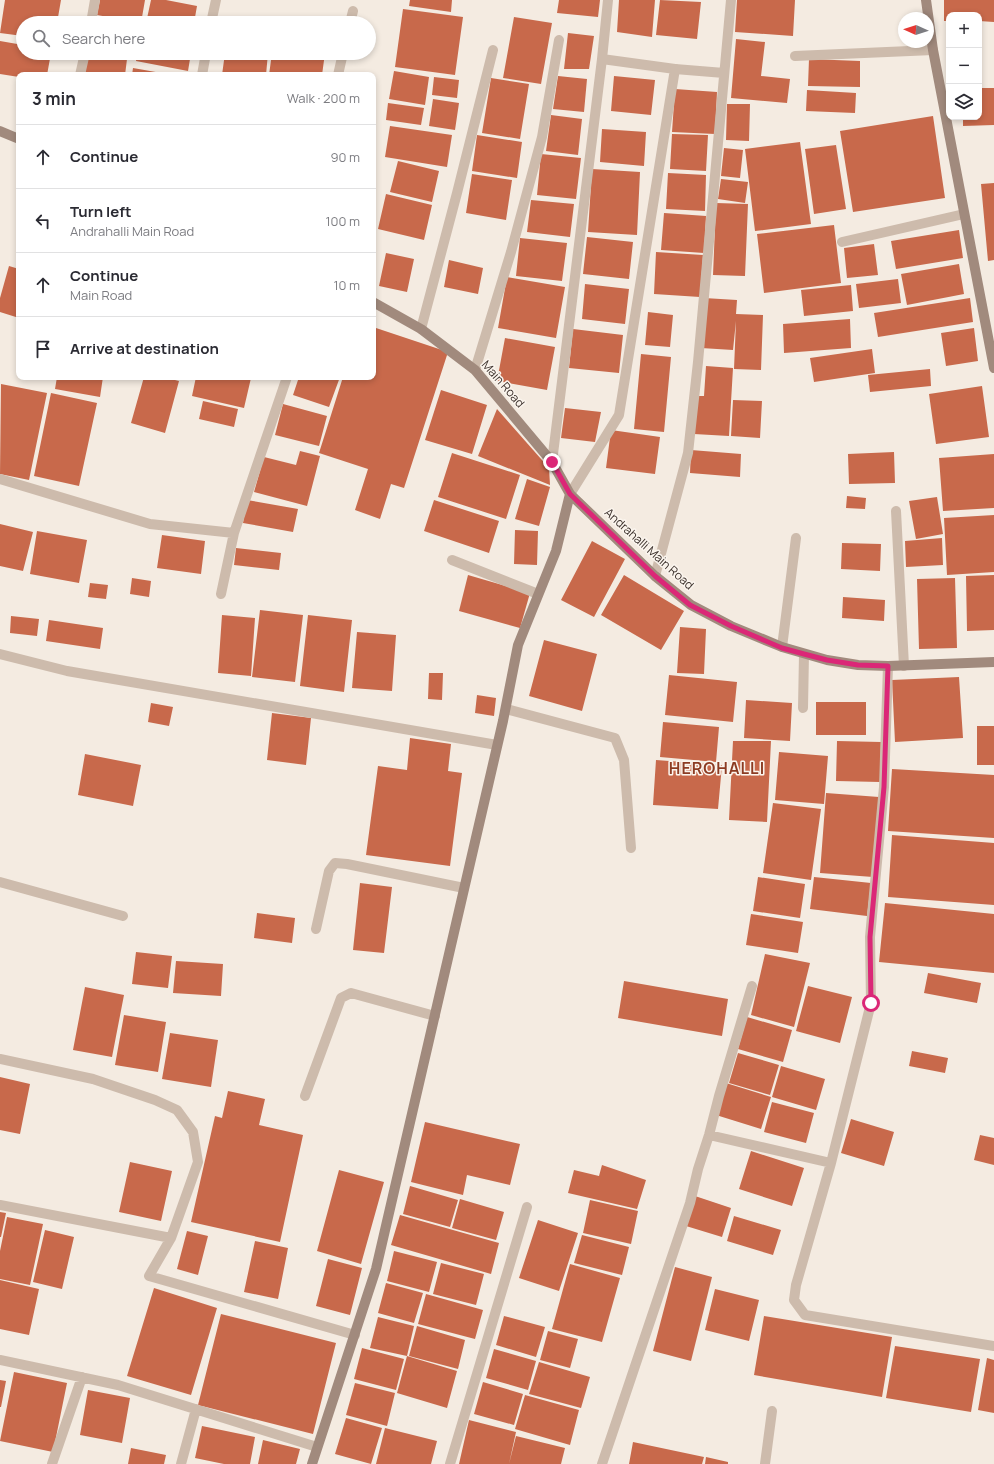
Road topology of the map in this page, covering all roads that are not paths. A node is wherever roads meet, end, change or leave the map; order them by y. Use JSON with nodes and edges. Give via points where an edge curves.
{"nodes":[{"id":1,"x":95,"y":0,"type":"edge"},
{"id":2,"x":216,"y":0,"type":"edge"},
{"id":3,"x":608,"y":0,"type":"edge"},
{"id":4,"x":731,"y":0,"type":"edge"},
{"id":5,"x":926,"y":0,"type":"edge"},
{"id":6,"x":353,"y":11,"type":"dead end"},
{"id":7,"x":92,"y":16,"type":"edge"},
{"id":8,"x":213,"y":16,"type":"edge"},
{"id":9,"x":352,"y":16,"type":"edge"},
{"id":10,"x":559,"y":40,"type":"dead end"},
{"id":11,"x":494,"y":50,"type":"dead end"},
{"id":12,"x":933,"y":50,"type":"junction"},
{"id":13,"x":795,"y":56,"type":"dead end"},
{"id":14,"x":602,"y":59,"type":"junction"},
{"id":15,"x":83,"y":60,"type":"edge"},
{"id":16,"x":205,"y":60,"type":"edge"},
{"id":17,"x":341,"y":60,"type":"edge"},
{"id":18,"x":675,"y":70,"type":"junction"},
{"id":19,"x":81,"y":72,"type":"edge"},
{"id":20,"x":203,"y":72,"type":"edge"},
{"id":21,"x":339,"y":72,"type":"edge"},
{"id":22,"x":724,"y":73,"type":"junction"},
{"id":23,"x":0,"y":131,"type":"edge"},
{"id":24,"x":16,"y":138,"type":"edge"},
{"id":25,"x":964,"y":214,"type":"junction"},
{"id":26,"x":842,"y":242,"type":"dead end"},
{"id":27,"x":376,"y":304,"type":"edge"},
{"id":28,"x":421,"y":329,"type":"junction"},
{"id":29,"x":994,"y":368,"type":"edge"},
{"id":30,"x":475,"y":370,"type":"junction"},
{"id":31,"x":286,"y":380,"type":"edge"},
{"id":32,"x":552,"y":462,"type":"junction"},
{"id":33,"x":0,"y":479,"type":"edge"},
{"id":34,"x":570,"y":494,"type":"junction"},
{"id":35,"x":896,"y":511,"type":"dead end"},
{"id":36,"x":234,"y":533,"type":"junction"},
{"id":37,"x":796,"y":538,"type":"dead end"},
{"id":38,"x":452,"y":560,"type":"dead end"},
{"id":39,"x":655,"y":576,"type":"junction"},
{"id":40,"x":221,"y":594,"type":"dead end"},
{"id":41,"x":538,"y":594,"type":"junction"},
{"id":42,"x":782,"y":648,"type":"junction"},
{"id":43,"x":0,"y":654,"type":"edge"},
{"id":44,"x":804,"y":654,"type":"junction"},
{"id":45,"x":994,"y":662,"type":"edge"},
{"id":46,"x":888,"y":666,"type":"junction"},
{"id":47,"x":904,"y":666,"type":"junction"},
{"id":48,"x":803,"y":708,"type":"dead end"},
{"id":49,"x":506,"y":709,"type":"junction"},
{"id":50,"x":497,"y":745,"type":"junction"},
{"id":51,"x":631,"y":848,"type":"dead end"},
{"id":52,"x":0,"y":882,"type":"edge"},
{"id":53,"x":464,"y":888,"type":"junction"},
{"id":54,"x":123,"y":916,"type":"dead end"},
{"id":55,"x":316,"y":929,"type":"dead end"},
{"id":56,"x":752,"y":986,"type":"dead end"},
{"id":57,"x":435,"y":1016,"type":"junction"},
{"id":58,"x":0,"y":1059,"type":"edge"},
{"id":59,"x":305,"y":1096,"type":"dead end"},
{"id":60,"x":709,"y":1135,"type":"junction"},
{"id":61,"x":831,"y":1163,"type":"junction"},
{"id":62,"x":0,"y":1205,"type":"edge"},
{"id":63,"x":527,"y":1207,"type":"dead end"},
{"id":64,"x":171,"y":1238,"type":"junction"},
{"id":65,"x":355,"y":1335,"type":"junction"},
{"id":66,"x":994,"y":1346,"type":"edge"},
{"id":67,"x":0,"y":1360,"type":"edge"},
{"id":68,"x":82,"y":1377,"type":"junction"},
{"id":69,"x":196,"y":1409,"type":"junction"},
{"id":70,"x":772,"y":1411,"type":"dead end"},
{"id":71,"x":317,"y":1447,"type":"junction"},
{"id":72,"x":52,"y":1464,"type":"edge"},
{"id":73,"x":181,"y":1464,"type":"edge"},
{"id":74,"x":312,"y":1464,"type":"edge"},
{"id":75,"x":450,"y":1464,"type":"edge"},
{"id":76,"x":602,"y":1464,"type":"edge"},
{"id":77,"x":765,"y":1464,"type":"edge"}],
"edges":[{"from":1,"to":7,"type":"street"},
{"from":2,"to":8,"type":"street"},
{"from":3,"to":14,"type":"street"},
{"from":4,"to":22,"type":"street"},
{"from":5,"to":12,"type":"main road"},
{"from":6,"to":9,"type":"street"},
{"from":10,"to":30,"type":"street","via":[[542,137]]},
{"from":11,"to":28,"type":"street"},
{"from":12,"to":13,"type":"street"},
{"from":12,"to":25,"type":"main road"},
{"from":14,"to":18,"type":"street"},
{"from":14,"to":32,"type":"street"},
{"from":15,"to":19,"type":"street"},
{"from":16,"to":20,"type":"street"},
{"from":17,"to":21,"type":"street"},
{"from":18,"to":22,"type":"street"},
{"from":18,"to":34,"type":"street","via":[[618,415]]},
{"from":22,"to":39,"type":"street","via":[[688,453]]},
{"from":23,"to":24,"type":"main road"},
{"from":25,"to":26,"type":"street"},
{"from":25,"to":29,"type":"main road"},
{"from":27,"to":28,"type":"main road","name":"Main Road"},
{"from":28,"to":30,"type":"main road","name":"Main Road"},
{"from":30,"to":32,"type":"main road","name":"Main Road"},
{"from":31,"to":36,"type":"street"},
{"from":32,"to":34,"type":"main road","name":"Main Road"},
{"from":33,"to":36,"type":"street","via":[[150,524]]},
{"from":34,"to":39,"type":"main road","name":"Andrahalli Main Road"},
{"from":34,"to":41,"type":"main road","via":[[556,551]]},
{"from":35,"to":47,"type":"street"},
{"from":36,"to":40,"type":"street"},
{"from":37,"to":42,"type":"street"},
{"from":38,"to":41,"type":"street"},
{"from":39,"to":42,"type":"main road","name":"Andrahalli Main Road","via":[[690,605]]},
{"from":41,"to":49,"type":"main road","via":[[518,645]]},
{"from":42,"to":44,"type":"main road","name":"Andrahalli Main Road"},
{"from":43,"to":50,"type":"street","via":[[67,671]]},
{"from":44,"to":46,"type":"main road","name":"Andrahalli Main Road","via":[[858,665]]},
{"from":44,"to":48,"type":"street"},
{"from":45,"to":47,"type":"main road","name":"Andrahalli Main Road"},
{"from":46,"to":47,"type":"main road","name":"Andrahalli Main Road"},
{"from":46,"to":61,"type":"street","via":[[884,787],[870,937],[871,1003]]},
{"from":49,"to":50,"type":"main road"},
{"from":49,"to":51,"type":"street","via":[[615,738],[624,760]]},
{"from":50,"to":53,"type":"main road"},
{"from":52,"to":54,"type":"street"},
{"from":53,"to":55,"type":"street","via":[[335,863],[329,871]]},
{"from":53,"to":57,"type":"main road"},
{"from":56,"to":60,"type":"street","via":[[718,1096]]},
{"from":57,"to":59,"type":"street","via":[[351,992],[341,998]]},
{"from":57,"to":65,"type":"main road","via":[[376,1269]]},
{"from":58,"to":64,"type":"street","via":[[93,1079],[177,1110],[193,1132],[198,1162]]},
{"from":60,"to":61,"type":"street"},
{"from":60,"to":76,"type":"street","via":[[690,1203]]},
{"from":61,"to":66,"type":"street","via":[[796,1284],[794,1300],[805,1316]]},
{"from":62,"to":64,"type":"street"},
{"from":63,"to":75,"type":"street"},
{"from":64,"to":65,"type":"street","via":[[149,1276]]},
{"from":65,"to":71,"type":"main road"},
{"from":67,"to":68,"type":"street"},
{"from":68,"to":69,"type":"street","via":[[118,1385]]},
{"from":68,"to":72,"type":"street"},
{"from":69,"to":71,"type":"street"},
{"from":69,"to":73,"type":"street"},
{"from":70,"to":77,"type":"street"},
{"from":71,"to":74,"type":"main road"}]}
